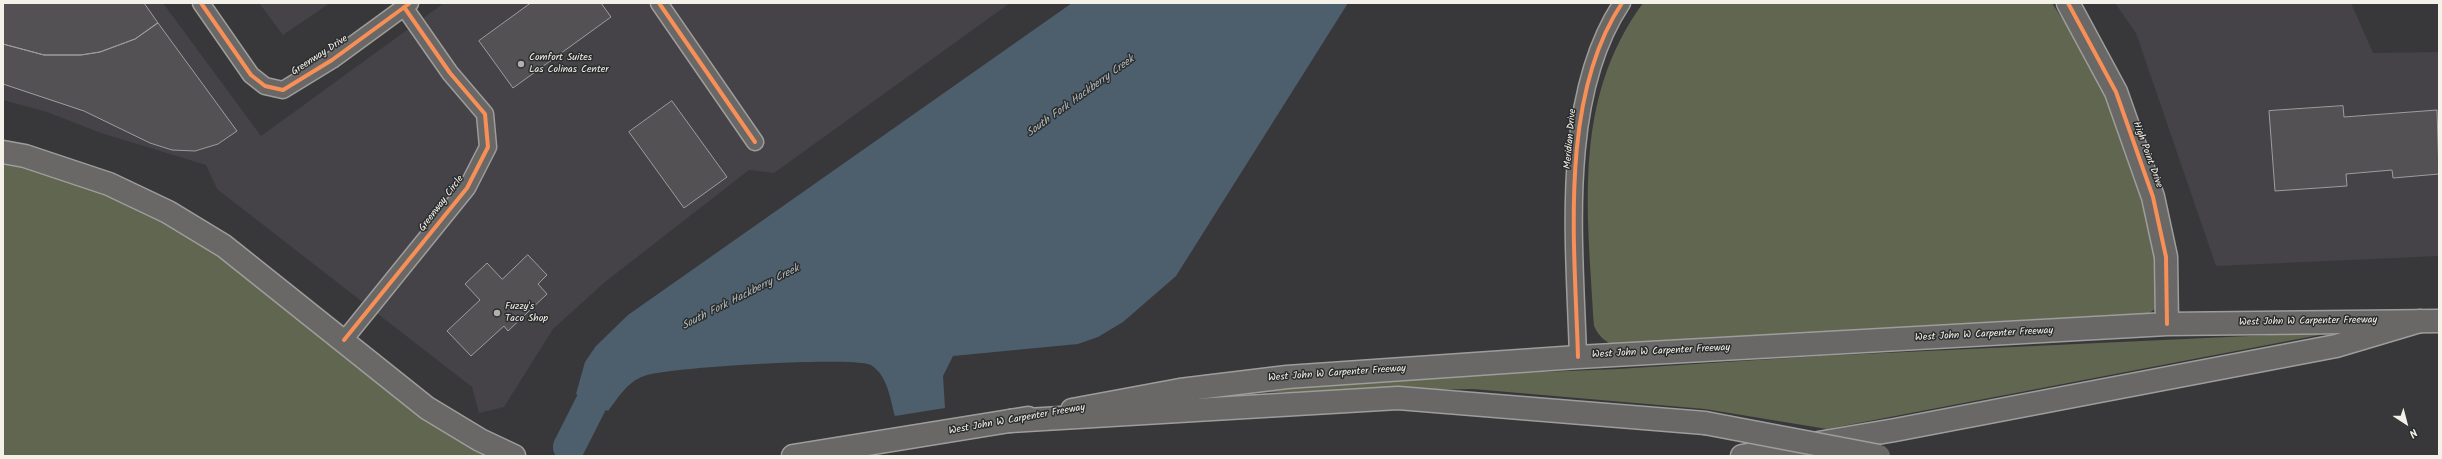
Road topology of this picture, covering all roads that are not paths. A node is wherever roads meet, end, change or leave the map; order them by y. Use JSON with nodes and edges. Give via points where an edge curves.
{"nodes":[{"id":1,"x":201,"y":3,"type":"edge"},
{"id":2,"x":659,"y":3,"type":"edge"},
{"id":3,"x":1622,"y":3,"type":"edge"},
{"id":4,"x":2068,"y":3,"type":"edge"},
{"id":5,"x":407,"y":5,"type":"edge"},
{"id":6,"x":755,"y":142,"type":"dead end"},
{"id":7,"x":3,"y":152,"type":"edge"},
{"id":8,"x":2429,"y":321,"type":"edge"},
{"id":9,"x":2167,"y":324,"type":"junction"},
{"id":10,"x":344,"y":340,"type":"junction"},
{"id":11,"x":1578,"y":357,"type":"junction"},
{"id":12,"x":1010,"y":421,"type":"junction"},
{"id":13,"x":514,"y":456,"type":"edge"},
{"id":14,"x":793,"y":456,"type":"edge"},
{"id":15,"x":1742,"y":456,"type":"edge"},
{"id":16,"x":1879,"y":456,"type":"edge"}],
"edges":[{"from":1,"to":5,"type":"street","name":"Greenway Drive","via":[[251,75],[265,86],[283,90],[332,60]]},
{"from":2,"to":6,"type":"street"},
{"from":3,"to":11,"type":"street","name":"Meridian Drive","via":[[1596,56],[1580,110],[1575,177]]},
{"from":4,"to":9,"type":"main road","name":"High Point Drive","via":[[2116,92],[2153,197],[2166,257]]},
{"from":5,"to":10,"type":"street","name":"Greenway Circle","via":[[450,73],[485,114],[488,147],[467,188]]},
{"from":7,"to":10,"type":"main road","via":[[25,156],[109,184],[168,212],[224,246]]},
{"from":8,"to":9,"type":"main road","name":"West John W Carpenter Freeway"},
{"from":8,"to":15,"type":"main road","via":[[2336,346],[1895,430]]},
{"from":9,"to":11,"type":"main road","name":"West John W Carpenter Freeway"},
{"from":10,"to":13,"type":"main road","via":[[427,408],[480,440]]},
{"from":11,"to":12,"type":"main road","name":"West John W Carpenter Freeway","via":[[1286,377],[1180,390]]},
{"from":12,"to":14,"type":"main road","name":"West John W Carpenter Freeway"},
{"from":12,"to":16,"type":"main road","bridge":true,"via":[[1398,398],[1705,423]]}]}
